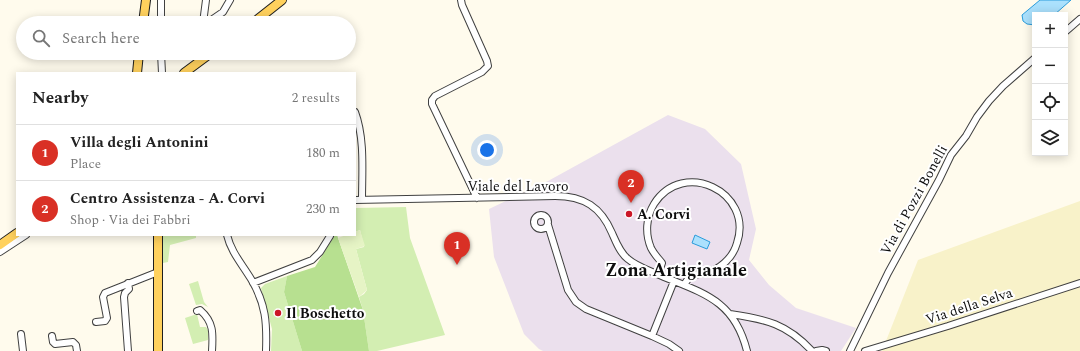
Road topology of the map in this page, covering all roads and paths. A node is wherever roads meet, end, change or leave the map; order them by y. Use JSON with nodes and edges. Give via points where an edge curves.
{"nodes":[{"id":1,"x":146,"y":0,"type":"edge"},
{"id":2,"x":161,"y":0,"type":"edge"},
{"id":3,"x":206,"y":0,"type":"edge"},
{"id":4,"x":230,"y":0,"type":"edge"},
{"id":5,"x":282,"y":0,"type":"edge"},
{"id":6,"x":461,"y":0,"type":"edge"},
{"id":7,"x":144,"y":16,"type":"edge"},
{"id":8,"x":161,"y":16,"type":"edge"},
{"id":9,"x":204,"y":16,"type":"edge"},
{"id":10,"x":217,"y":16,"type":"edge"},
{"id":11,"x":262,"y":16,"type":"edge"},
{"id":12,"x":1080,"y":19,"type":"edge"},
{"id":13,"x":1068,"y":29,"type":"edge"},
{"id":14,"x":138,"y":60,"type":"edge"},
{"id":15,"x":161,"y":60,"type":"edge"},
{"id":16,"x":202,"y":60,"type":"edge"},
{"id":17,"x":1032,"y":61,"type":"edge"},
{"id":18,"x":137,"y":72,"type":"edge"},
{"id":19,"x":162,"y":72,"type":"edge"},
{"id":20,"x":185,"y":72,"type":"edge"},
{"id":21,"x":356,"y":115,"type":"edge"},
{"id":22,"x":478,"y":198,"type":"junction"},
{"id":23,"x":356,"y":200,"type":"edge"},
{"id":24,"x":362,"y":200,"type":"junction"},
{"id":25,"x":548,"y":225,"type":"dead end"},
{"id":26,"x":16,"y":234,"type":"edge"},
{"id":27,"x":24,"y":236,"type":"edge"},
{"id":28,"x":158,"y":236,"type":"edge"},
{"id":29,"x":227,"y":236,"type":"edge"},
{"id":30,"x":330,"y":236,"type":"edge"},
{"id":31,"x":0,"y":245,"type":"edge"},
{"id":32,"x":0,"y":252,"type":"edge"},
{"id":33,"x":158,"y":272,"type":"junction"},
{"id":34,"x":658,"y":274,"type":"junction"},
{"id":35,"x":674,"y":281,"type":"junction"},
{"id":36,"x":128,"y":283,"type":"junction"},
{"id":37,"x":253,"y":283,"type":"junction"},
{"id":38,"x":1080,"y":283,"type":"edge"},
{"id":39,"x":684,"y":285,"type":"junction"},
{"id":40,"x":197,"y":311,"type":"dead end"},
{"id":41,"x":730,"y":314,"type":"junction"},
{"id":42,"x":96,"y":322,"type":"dead end"},
{"id":43,"x":21,"y":334,"type":"dead end"},
{"id":44,"x":52,"y":336,"type":"dead end"},
{"id":45,"x":652,"y":336,"type":"junction"},
{"id":46,"x":23,"y":351,"type":"edge"},
{"id":47,"x":77,"y":351,"type":"edge"},
{"id":48,"x":128,"y":351,"type":"edge"},
{"id":49,"x":158,"y":351,"type":"edge"},
{"id":50,"x":212,"y":351,"type":"edge"},
{"id":51,"x":266,"y":351,"type":"edge"},
{"id":52,"x":679,"y":351,"type":"edge"},
{"id":53,"x":748,"y":351,"type":"edge"},
{"id":54,"x":812,"y":351,"type":"edge"},
{"id":55,"x":816,"y":351,"type":"edge"},
{"id":56,"x":826,"y":351,"type":"edge"},
{"id":57,"x":850,"y":351,"type":"edge"},
{"id":58,"x":865,"y":351,"type":"edge"}],
"edges":[{"from":1,"to":7,"type":"main road"},
{"from":2,"to":8,"type":"street"},
{"from":3,"to":9,"type":"street"},
{"from":4,"to":10,"type":"street","via":[[223,12]]},
{"from":5,"to":11,"type":"main road"},
{"from":6,"to":22,"type":"street","via":[[488,67],[435,96],[432,104]]},
{"from":12,"to":13,"type":"street"},
{"from":14,"to":18,"type":"main road"},
{"from":15,"to":19,"type":"street"},
{"from":16,"to":20,"type":"main road"},
{"from":17,"to":57,"type":"street","name":"Via di Pozzi Bonelli","via":[[991,99],[968,134],[950,155]]},
{"from":21,"to":24,"type":"street","via":[[361,140]]},
{"from":22,"to":24,"type":"street","name":"Viale del Lavoro"},
{"from":22,"to":34,"type":"street","name":"Viale del Lavoro","via":[[558,196],[583,201],[593,206],[601,215],[626,258]]},
{"from":23,"to":24,"type":"street","name":"Viale del Lavoro"},
{"from":25,"to":45,"type":"street","via":[[567,288],[576,302],[584,308]]},
{"from":26,"to":31,"type":"main road"},
{"from":27,"to":32,"type":"street"},
{"from":28,"to":33,"type":"main road"},
{"from":29,"to":37,"type":"street","via":[[231,248]]},
{"from":30,"to":37,"type":"street","via":[[312,260]]},
{"from":33,"to":36,"type":"street"},
{"from":33,"to":49,"type":"main road"},
{"from":34,"to":35,"type":"street","name":"Viale del Lavoro"},
{"from":34,"to":39,"type":"street","via":[[662,263],[651,248],[647,231],[648,217],[653,205],[665,192],[679,185],[694,182],[711,186],[725,195],[734,208],[740,225],[738,242],[724,264],[710,272],[690,276]]},
{"from":35,"to":39,"type":"street","name":"Viale del Lavoro"},
{"from":35,"to":45,"type":"street"},
{"from":36,"to":42,"type":"street","via":[[105,293],[103,298],[107,318],[105,321]]},
{"from":36,"to":48,"type":"street","via":[[129,289],[124,297]]},
{"from":37,"to":51,"type":"street","via":[[265,315]]},
{"from":38,"to":58,"type":"street","name":"Via della Selva"},
{"from":39,"to":41,"type":"street","name":"Viale del Lavoro","via":[[710,297]]},
{"from":40,"to":50,"type":"street","via":[[200,310],[210,322],[213,335]]},
{"from":41,"to":53,"type":"street","name":"Viale del Lavoro","via":[[741,331]]},
{"from":41,"to":54,"type":"street","via":[[759,319],[786,329]]},
{"from":43,"to":46,"type":"street"},
{"from":44,"to":47,"type":"street","via":[[55,344],[73,342]]},
{"from":45,"to":52,"type":"street"},
{"from":55,"to":56,"type":"street"}]}
